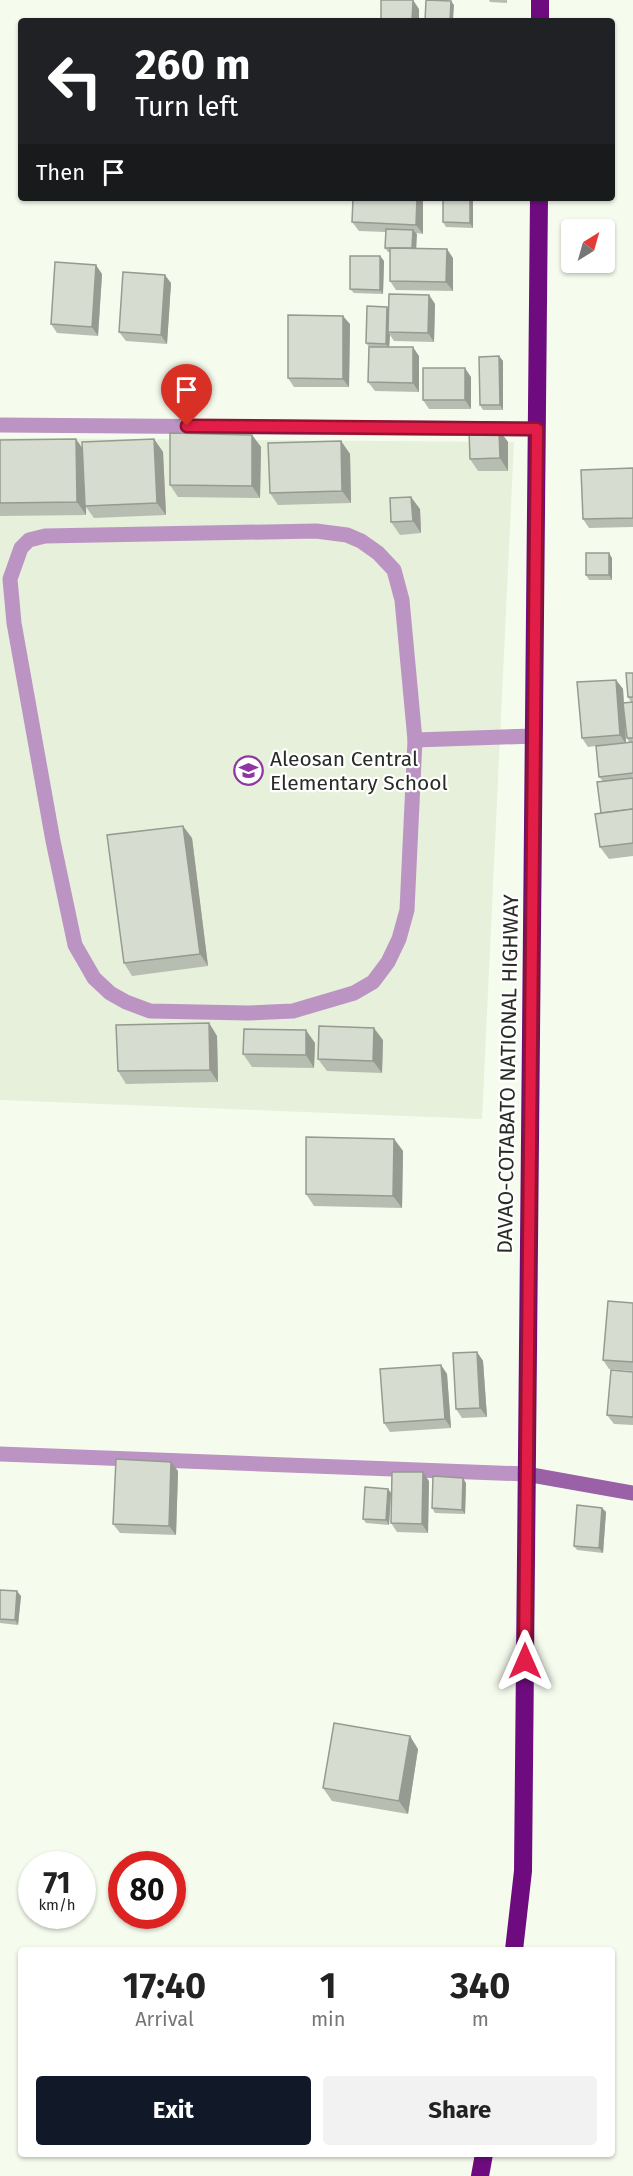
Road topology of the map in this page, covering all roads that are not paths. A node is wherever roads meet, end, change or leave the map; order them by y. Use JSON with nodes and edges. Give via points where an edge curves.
{"nodes":[{"id":1,"x":540,"y":0,"type":"edge"},
{"id":2,"x":540,"y":18,"type":"edge"},
{"id":3,"x":539,"y":201,"type":"edge"},
{"id":4,"x":0,"y":424,"type":"edge"},
{"id":5,"x":537,"y":429,"type":"junction"},
{"id":6,"x":534,"y":736,"type":"junction"},
{"id":7,"x":415,"y":740,"type":"junction"},
{"id":8,"x":0,"y":1454,"type":"edge"},
{"id":9,"x":526,"y":1473,"type":"junction"},
{"id":10,"x":633,"y":1493,"type":"edge"},
{"id":11,"x":514,"y":1947,"type":"edge"},
{"id":12,"x":483,"y":2157,"type":"edge"},
{"id":13,"x":480,"y":2176,"type":"edge"}],
"edges":[{"from":1,"to":2,"type":"highway"},
{"from":3,"to":5,"type":"highway","name":"DAVAO-COTABATO NATIONAL HIGHWAY"},
{"from":4,"to":5,"type":"street"},
{"from":5,"to":6,"type":"highway","name":"DAVAO-COTABATO NATIONAL HIGHWAY"},
{"from":6,"to":7,"type":"street"},
{"from":6,"to":9,"type":"highway","name":"DAVAO-COTABATO NATIONAL HIGHWAY"},
{"from":7,"to":7,"type":"street","via":[[407,910],[399,939],[374,982],[354,993],[292,1011],[150,1011],[126,1002],[94,978],[75,945],[14,623],[10,579],[21,548],[29,540],[45,536],[304,531],[346,535],[361,541],[394,570],[402,600]]},
{"from":8,"to":9,"type":"street"},
{"from":9,"to":10,"type":"street"},
{"from":9,"to":11,"type":"highway","name":"DAVAO-COTABATO NATIONAL HIGHWAY","via":[[523,1871]]},
{"from":12,"to":13,"type":"highway"}]}
